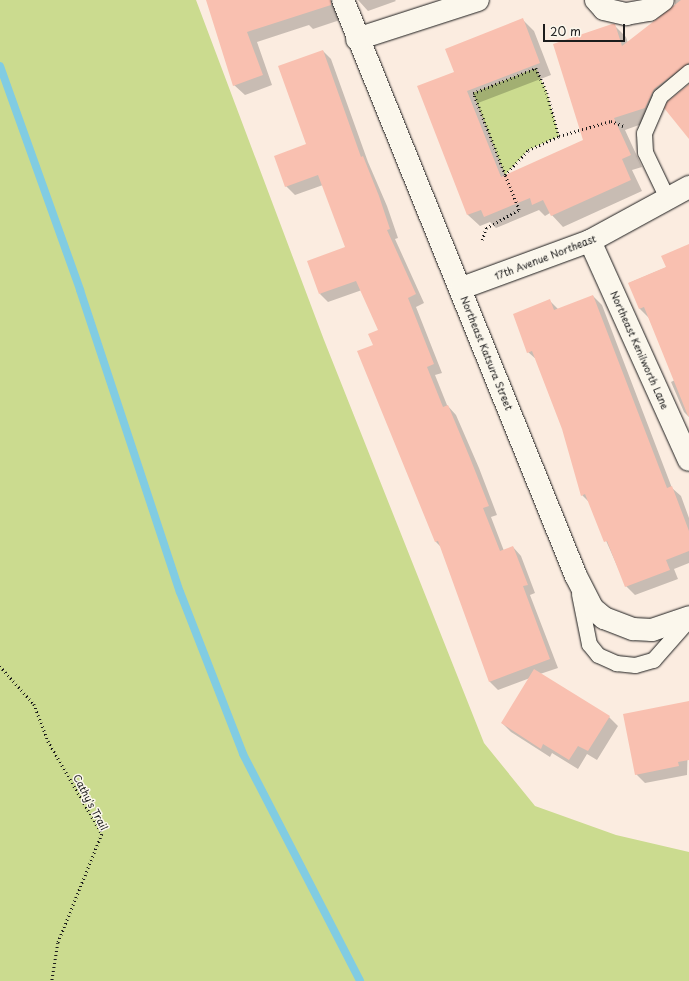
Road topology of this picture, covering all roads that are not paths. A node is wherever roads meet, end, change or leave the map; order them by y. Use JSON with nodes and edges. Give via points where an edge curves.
{"nodes":[{"id":1,"x":343,"y":0,"type":"edge"},
{"id":2,"x":478,"y":0,"type":"edge"},
{"id":3,"x":596,"y":0,"type":"edge"},
{"id":4,"x":663,"y":0,"type":"edge"},
{"id":5,"x":357,"y":39,"type":"junction"},
{"id":6,"x":689,"y":72,"type":"edge"},
{"id":7,"x":689,"y":188,"type":"edge"},
{"id":8,"x":668,"y":200,"type":"junction"},
{"id":9,"x":590,"y":241,"type":"junction"},
{"id":10,"x":462,"y":288,"type":"junction"},
{"id":11,"x":689,"y":460,"type":"edge"},
{"id":12,"x":576,"y":576,"type":"junction"},
{"id":13,"x":689,"y":618,"type":"edge"}],
"edges":[{"from":1,"to":5,"type":"street","name":"Northeast Katsura Street"},
{"from":2,"to":5,"type":"street"},
{"from":3,"to":4,"type":"street","via":[[604,9],[626,14],[648,10]]},
{"from":5,"to":10,"type":"street","name":"Northeast Katsura Street"},
{"from":6,"to":8,"type":"lane","via":[[660,96],[644,133],[645,152]]},
{"from":7,"to":8,"type":"street","name":"17th Avenue Northeast"},
{"from":8,"to":9,"type":"street","name":"17th Avenue Northeast"},
{"from":9,"to":10,"type":"street","name":"17th Avenue Northeast"},
{"from":9,"to":11,"type":"street","name":"Northeast Kenilworth Lane"},
{"from":10,"to":12,"type":"street","name":"Northeast Katsura Street"},
{"from":12,"to":13,"type":"street","name":"Northeast Katsura Street","via":[[592,608],[604,618],[618,624],[633,629],[652,630]]},
{"from":12,"to":13,"type":"lane","via":[[589,644],[598,655],[616,663],[635,665],[653,660]]}]}
